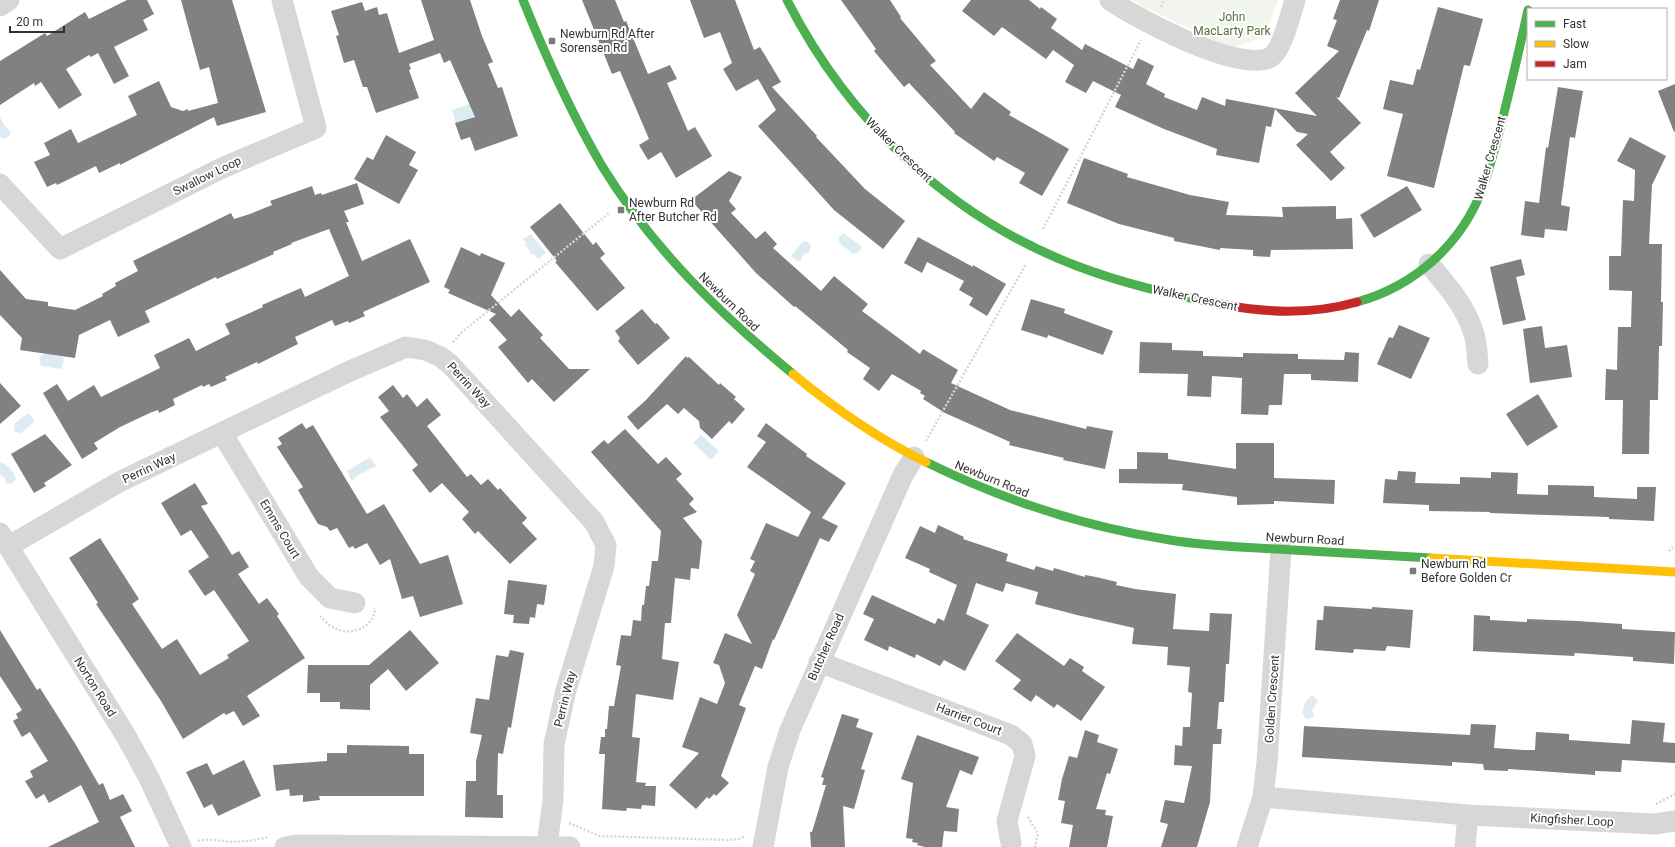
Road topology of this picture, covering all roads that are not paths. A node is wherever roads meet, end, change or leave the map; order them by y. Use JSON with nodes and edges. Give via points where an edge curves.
{"nodes":[{"id":1,"x":9,"y":0,"type":"edge"},
{"id":2,"x":282,"y":0,"type":"edge"},
{"id":3,"x":523,"y":0,"type":"edge"},
{"id":4,"x":787,"y":0,"type":"edge"},
{"id":5,"x":1110,"y":0,"type":"edge"},
{"id":6,"x":1295,"y":0,"type":"edge"},
{"id":7,"x":0,"y":6,"type":"edge"},
{"id":8,"x":1527,"y":13,"type":"edge"},
{"id":9,"x":0,"y":184,"type":"edge"},
{"id":10,"x":1429,"y":264,"type":"junction"},
{"id":11,"x":1478,"y":364,"type":"dead end"},
{"id":12,"x":222,"y":433,"type":"junction"},
{"id":13,"x":919,"y":451,"type":"junction"},
{"id":14,"x":4,"y":540,"type":"edge"},
{"id":15,"x":1281,"y":549,"type":"junction"},
{"id":16,"x":1675,"y":572,"type":"edge"},
{"id":17,"x":356,"y":603,"type":"dead end"},
{"id":18,"x":819,"y":662,"type":"junction"},
{"id":19,"x":1263,"y":798,"type":"junction"},
{"id":20,"x":1468,"y":815,"type":"junction"},
{"id":21,"x":1675,"y":821,"type":"edge"},
{"id":22,"x":756,"y":840,"type":"edge"},
{"id":23,"x":1011,"y":842,"type":"dead end"},
{"id":24,"x":404,"y":846,"type":"edge"},
{"id":25,"x":547,"y":846,"type":"edge"},
{"id":26,"x":181,"y":847,"type":"edge"},
{"id":27,"x":286,"y":847,"type":"edge"},
{"id":28,"x":570,"y":847,"type":"edge"},
{"id":29,"x":1247,"y":847,"type":"edge"},
{"id":30,"x":1465,"y":847,"type":"edge"}],
"edges":[{"from":1,"to":7,"type":"street"},
{"from":2,"to":9,"type":"street","name":"Swallow Loop","via":[[316,128],[222,168],[60,249]]},
{"from":3,"to":13,"type":"street","name":"Newburn Road","via":[[563,92],[598,159],[652,237],[672,261],[704,297],[741,332],[842,413],[887,442]]},
{"from":4,"to":10,"type":"street","name":"Walker Crescent","via":[[807,38],[841,89],[913,165],[944,192],[978,216],[1035,247],[1094,272],[1207,302],[1242,308],[1288,310],[1354,303],[1380,295]]},
{"from":5,"to":6,"type":"street","via":[[1150,23],[1218,54],[1253,61],[1265,60],[1273,56],[1279,48]]},
{"from":8,"to":10,"type":"street","name":"Walker Crescent","via":[[1484,188],[1464,224],[1441,254]]},
{"from":10,"to":11,"type":"street","via":[[1464,311],[1474,334]]},
{"from":12,"to":14,"type":"street","name":"Perrin Way"},
{"from":12,"to":17,"type":"street","name":"Emms Court","via":[[309,576],[330,598]]},
{"from":12,"to":25,"type":"street","name":"Perrin Way","via":[[350,371],[406,348],[425,350],[441,356],[451,365],[594,522],[606,545],[604,566],[566,690],[554,744],[553,800]]},
{"from":13,"to":15,"type":"street","name":"Newburn Road","via":[[942,471],[1018,503],[1078,521],[1164,540]]},
{"from":13,"to":18,"type":"street","name":"Butcher Road","via":[[903,475]]},
{"from":14,"to":26,"type":"street","name":"Norton Road","via":[[126,736]]},
{"from":15,"to":16,"type":"street","name":"Newburn Road"},
{"from":15,"to":19,"type":"street","name":"Golden Crescent","via":[[1269,748]]},
{"from":18,"to":22,"type":"street","name":"Butcher Road","via":[[790,730]]},
{"from":18,"to":23,"type":"street","name":"Harrier Court","via":[[1011,735],[1022,744],[1025,756],[1007,822]]},
{"from":19,"to":20,"type":"street","name":"Kingfisher Loop"},
{"from":19,"to":29,"type":"street","name":"Golden Crescent"},
{"from":20,"to":21,"type":"street","name":"Kingfisher Loop","via":[[1655,824]]},
{"from":20,"to":30,"type":"street"},
{"from":24,"to":25,"type":"street"},
{"from":24,"to":27,"type":"street"},
{"from":25,"to":28,"type":"street"}]}
